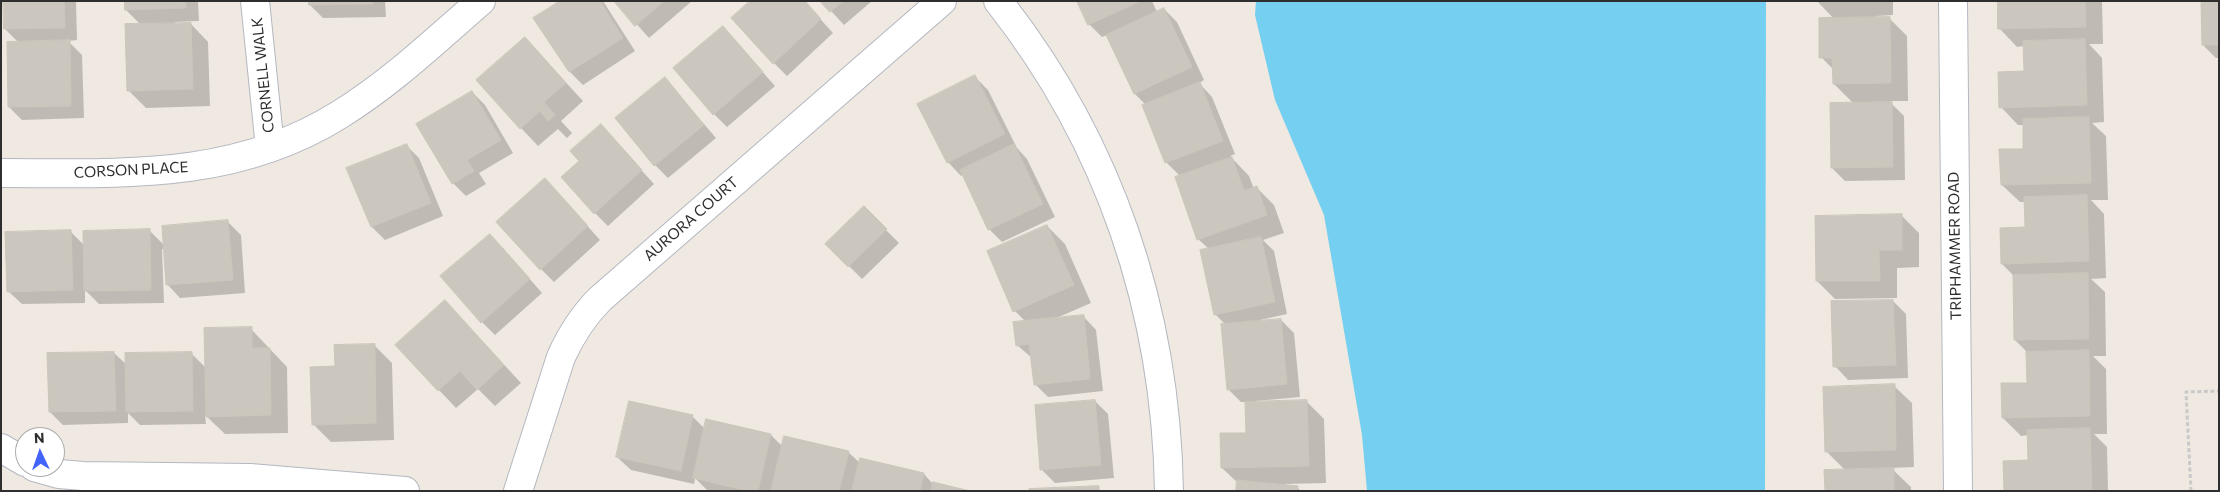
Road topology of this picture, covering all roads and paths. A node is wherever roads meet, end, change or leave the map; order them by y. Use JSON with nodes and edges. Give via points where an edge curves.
{"nodes":[{"id":1,"x":255,"y":1,"type":"edge"},
{"id":2,"x":481,"y":1,"type":"edge"},
{"id":3,"x":942,"y":1,"type":"edge"},
{"id":4,"x":998,"y":1,"type":"edge"},
{"id":5,"x":1953,"y":1,"type":"edge"},
{"id":6,"x":270,"y":148,"type":"junction"},
{"id":7,"x":1,"y":173,"type":"edge"},
{"id":8,"x":2219,"y":391,"type":"edge"},
{"id":9,"x":1,"y":448,"type":"edge"},
{"id":10,"x":15,"y":456,"type":"edge"},
{"id":11,"x":65,"y":475,"type":"edge"},
{"id":12,"x":405,"y":491,"type":"edge"},
{"id":13,"x":518,"y":491,"type":"edge"},
{"id":14,"x":1169,"y":491,"type":"edge"},
{"id":15,"x":1958,"y":491,"type":"edge"},
{"id":16,"x":2191,"y":491,"type":"edge"}],
"edges":[{"from":1,"to":6,"type":"street","name":"CORNELL WALK"},
{"from":2,"to":6,"type":"street","name":"CORSON PLACE","via":[[385,85],[315,129]]},
{"from":3,"to":13,"type":"street","name":"AURORA COURT","via":[[583,316],[561,357]]},
{"from":4,"to":14,"type":"street","via":[[1066,102],[1093,152],[1125,231],[1149,313],[1160,368]]},
{"from":5,"to":15,"type":"street","name":"TRIPHAMMER ROAD"},
{"from":6,"to":7,"type":"street","name":"CORSON PLACE","via":[[219,163],[165,171]]},
{"from":8,"to":16,"type":"path","via":[[2186,392]]},
{"from":9,"to":10,"type":"street"},
{"from":11,"to":12,"type":"street","via":[[250,478]]}]}
